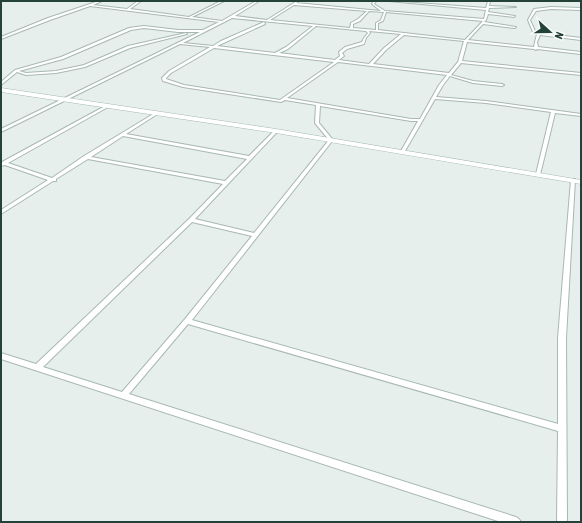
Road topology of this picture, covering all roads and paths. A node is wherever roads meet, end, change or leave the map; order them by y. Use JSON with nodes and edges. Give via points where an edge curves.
{"nodes":[{"id":1,"x":101,"y":1,"type":"edge"},
{"id":2,"x":140,"y":1,"type":"edge"},
{"id":3,"x":223,"y":1,"type":"edge"},
{"id":4,"x":258,"y":1,"type":"edge"},
{"id":5,"x":298,"y":1,"type":"edge"},
{"id":6,"x":375,"y":1,"type":"edge"},
{"id":7,"x":489,"y":1,"type":"edge"},
{"id":8,"x":391,"y":2,"type":"edge"},
{"id":9,"x":396,"y":2,"type":"edge"},
{"id":10,"x":425,"y":2,"type":"edge"},
{"id":11,"x":461,"y":3,"type":"dead end"},
{"id":12,"x":294,"y":4,"type":"junction"},
{"id":13,"x":373,"y":4,"type":"junction"},
{"id":14,"x":90,"y":5,"type":"junction"},
{"id":15,"x":458,"y":6,"type":"junction"},
{"id":16,"x":515,"y":7,"type":"dead end"},
{"id":17,"x":392,"y":8,"type":"dead end"},
{"id":18,"x":581,"y":9,"type":"edge"},
{"id":19,"x":127,"y":10,"type":"junction"},
{"id":20,"x":367,"y":10,"type":"junction"},
{"id":21,"x":487,"y":10,"type":"junction"},
{"id":22,"x":385,"y":12,"type":"junction"},
{"id":23,"x":392,"y":12,"type":"junction"},
{"id":24,"x":514,"y":16,"type":"dead end"},
{"id":25,"x":189,"y":18,"type":"junction"},
{"id":26,"x":232,"y":18,"type":"junction"},
{"id":27,"x":267,"y":21,"type":"junction"},
{"id":28,"x":222,"y":22,"type":"junction"},
{"id":29,"x":484,"y":22,"type":"junction"},
{"id":30,"x":315,"y":25,"type":"junction"},
{"id":31,"x":515,"y":27,"type":"dead end"},
{"id":32,"x":351,"y":29,"type":"junction"},
{"id":33,"x":367,"y":30,"type":"junction"},
{"id":34,"x":196,"y":31,"type":"junction"},
{"id":35,"x":205,"y":31,"type":"junction"},
{"id":36,"x":377,"y":31,"type":"junction"},
{"id":37,"x":403,"y":34,"type":"junction"},
{"id":38,"x":539,"y":34,"type":"junction"},
{"id":39,"x":1,"y":38,"type":"edge"},
{"id":40,"x":581,"y":39,"type":"edge"},
{"id":41,"x":466,"y":40,"type":"junction"},
{"id":42,"x":179,"y":43,"type":"junction"},
{"id":43,"x":214,"y":48,"type":"junction"},
{"id":44,"x":536,"y":49,"type":"junction"},
{"id":45,"x":581,"y":53,"type":"edge"},
{"id":46,"x":274,"y":54,"type":"junction"},
{"id":47,"x":336,"y":61,"type":"junction"},
{"id":48,"x":460,"y":62,"type":"junction"},
{"id":49,"x":371,"y":64,"type":"junction"},
{"id":50,"x":16,"y":71,"type":"junction"},
{"id":51,"x":450,"y":74,"type":"junction"},
{"id":52,"x":581,"y":74,"type":"edge"},
{"id":53,"x":1,"y":84,"type":"edge"},
{"id":54,"x":502,"y":85,"type":"dead end"},
{"id":55,"x":1,"y":90,"type":"edge"},
{"id":56,"x":434,"y":98,"type":"junction"},
{"id":57,"x":284,"y":99,"type":"junction"},
{"id":58,"x":62,"y":100,"type":"junction"},
{"id":59,"x":318,"y":105,"type":"junction"},
{"id":60,"x":107,"y":106,"type":"junction"},
{"id":61,"x":553,"y":111,"type":"junction"},
{"id":62,"x":155,"y":114,"type":"junction"},
{"id":63,"x":581,"y":115,"type":"edge"},
{"id":64,"x":421,"y":120,"type":"junction"},
{"id":65,"x":1,"y":131,"type":"edge"},
{"id":66,"x":276,"y":131,"type":"junction"},
{"id":67,"x":122,"y":135,"type":"junction"},
{"id":68,"x":331,"y":140,"type":"junction"},
{"id":69,"x":404,"y":152,"type":"junction"},
{"id":70,"x":86,"y":157,"type":"junction"},
{"id":71,"x":252,"y":158,"type":"junction"},
{"id":72,"x":3,"y":164,"type":"edge"},
{"id":73,"x":538,"y":174,"type":"junction"},
{"id":74,"x":54,"y":180,"type":"junction"},
{"id":75,"x":573,"y":180,"type":"junction"},
{"id":76,"x":581,"y":182,"type":"edge"},
{"id":77,"x":226,"y":183,"type":"junction"},
{"id":78,"x":1,"y":212,"type":"edge"},
{"id":79,"x":191,"y":220,"type":"junction"},
{"id":80,"x":256,"y":235,"type":"junction"},
{"id":81,"x":188,"y":321,"type":"junction"},
{"id":82,"x":1,"y":356,"type":"edge"},
{"id":83,"x":38,"y":367,"type":"junction"},
{"id":84,"x":124,"y":394,"type":"junction"},
{"id":85,"x":562,"y":429,"type":"junction"},
{"id":86,"x":516,"y":522,"type":"edge"},
{"id":87,"x":562,"y":522,"type":"edge"}],
"edges":[{"from":1,"to":14,"type":"street"},
{"from":2,"to":19,"type":"street"},
{"from":3,"to":25,"type":"street"},
{"from":4,"to":26,"type":"street"},
{"from":5,"to":12,"type":"street"},
{"from":6,"to":13,"type":"street"},
{"from":7,"to":21,"type":"street"},
{"from":8,"to":9,"type":"street"},
{"from":9,"to":10,"type":"street"},
{"from":10,"to":15,"type":"street"},
{"from":11,"to":15,"type":"street"},
{"from":12,"to":20,"type":"street"},
{"from":12,"to":27,"type":"street"},
{"from":13,"to":20,"type":"street"},
{"from":13,"to":22,"type":"street"},
{"from":14,"to":19,"type":"street"},
{"from":14,"to":39,"type":"street","via":[[49,18]]},
{"from":15,"to":21,"type":"street"},
{"from":16,"to":21,"type":"street"},
{"from":17,"to":23,"type":"street"},
{"from":18,"to":38,"type":"street","via":[[535,10],[529,20],[534,32]]},
{"from":19,"to":25,"type":"street"},
{"from":20,"to":22,"type":"street"},
{"from":20,"to":32,"type":"street","via":[[352,24]]},
{"from":21,"to":24,"type":"street"},
{"from":21,"to":29,"type":"street"},
{"from":22,"to":23,"type":"street"},
{"from":22,"to":36,"type":"street","via":[[382,20],[377,23]]},
{"from":23,"to":29,"type":"street"},
{"from":25,"to":28,"type":"street"},
{"from":26,"to":27,"type":"street"},
{"from":26,"to":28,"type":"street"},
{"from":27,"to":30,"type":"street"},
{"from":27,"to":43,"type":"street"},
{"from":28,"to":35,"type":"street"},
{"from":29,"to":31,"type":"street"},
{"from":29,"to":41,"type":"street"},
{"from":30,"to":32,"type":"street"},
{"from":30,"to":46,"type":"street","via":[[287,48]]},
{"from":32,"to":33,"type":"street"},
{"from":33,"to":36,"type":"street"},
{"from":33,"to":47,"type":"street","via":[[369,34],[363,43],[346,48]]},
{"from":34,"to":35,"type":"street"},
{"from":34,"to":50,"type":"street","via":[[129,47],[85,66],[63,71],[26,74]]},
{"from":34,"to":50,"type":"street","via":[[138,27],[62,58]]},
{"from":35,"to":42,"type":"street"},
{"from":36,"to":37,"type":"street"},
{"from":37,"to":41,"type":"street"},
{"from":37,"to":49,"type":"street"},
{"from":38,"to":40,"type":"street"},
{"from":38,"to":44,"type":"street"},
{"from":41,"to":44,"type":"street"},
{"from":41,"to":48,"type":"street"},
{"from":42,"to":43,"type":"street"},
{"from":42,"to":58,"type":"street"},
{"from":43,"to":46,"type":"street"},
{"from":43,"to":57,"type":"street","via":[[170,72],[164,80],[172,84],[229,94],[276,101]]},
{"from":44,"to":45,"type":"street"},
{"from":46,"to":47,"type":"street"},
{"from":47,"to":49,"type":"street"},
{"from":47,"to":57,"type":"street"},
{"from":48,"to":51,"type":"street"},
{"from":48,"to":52,"type":"street"},
{"from":49,"to":51,"type":"street"},
{"from":50,"to":53,"type":"street"},
{"from":51,"to":54,"type":"street","via":[[473,82]]},
{"from":51,"to":56,"type":"street"},
{"from":55,"to":58,"type":"street"},
{"from":56,"to":61,"type":"street"},
{"from":56,"to":64,"type":"street"},
{"from":57,"to":59,"type":"street"},
{"from":58,"to":60,"type":"street"},
{"from":58,"to":65,"type":"street"},
{"from":59,"to":64,"type":"street"},
{"from":59,"to":68,"type":"street","via":[[317,123]]},
{"from":60,"to":62,"type":"street"},
{"from":60,"to":72,"type":"street"},
{"from":61,"to":63,"type":"street"},
{"from":61,"to":73,"type":"street"},
{"from":62,"to":66,"type":"street"},
{"from":62,"to":67,"type":"street"},
{"from":64,"to":69,"type":"street"},
{"from":66,"to":68,"type":"street"},
{"from":66,"to":71,"type":"street"},
{"from":67,"to":70,"type":"street"},
{"from":67,"to":71,"type":"street"},
{"from":68,"to":69,"type":"street"},
{"from":68,"to":80,"type":"street"},
{"from":69,"to":73,"type":"street"},
{"from":70,"to":74,"type":"street"},
{"from":70,"to":77,"type":"street"},
{"from":71,"to":77,"type":"street"},
{"from":72,"to":74,"type":"street"},
{"from":73,"to":75,"type":"street"},
{"from":74,"to":78,"type":"street"},
{"from":75,"to":76,"type":"street"},
{"from":75,"to":85,"type":"street","via":[[562,338]]},
{"from":77,"to":79,"type":"street"},
{"from":79,"to":80,"type":"street"},
{"from":79,"to":83,"type":"street"},
{"from":80,"to":81,"type":"street"},
{"from":81,"to":84,"type":"street"},
{"from":81,"to":85,"type":"street"},
{"from":82,"to":83,"type":"street"},
{"from":83,"to":84,"type":"street"},
{"from":84,"to":86,"type":"street"},
{"from":85,"to":87,"type":"street"}]}
